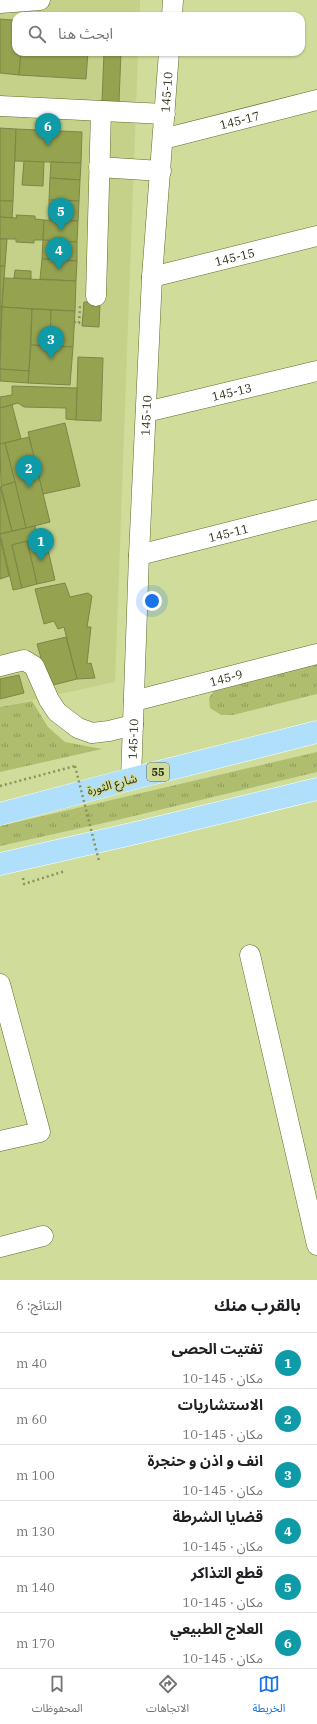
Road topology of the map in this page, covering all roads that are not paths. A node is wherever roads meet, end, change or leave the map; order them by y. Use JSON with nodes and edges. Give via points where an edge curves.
{"nodes":[{"id":1,"x":40,"y":0,"type":"edge"},
{"id":2,"x":173,"y":0,"type":"edge"},
{"id":3,"x":0,"y":3,"type":"edge"},
{"id":4,"x":172,"y":12,"type":"edge"},
{"id":5,"x":169,"y":56,"type":"edge"},
{"id":6,"x":317,"y":100,"type":"edge"},
{"id":7,"x":0,"y":106,"type":"edge"},
{"id":8,"x":101,"y":111,"type":"junction"},
{"id":9,"x":165,"y":114,"type":"junction"},
{"id":10,"x":163,"y":138,"type":"junction"},
{"id":11,"x":99,"y":167,"type":"junction"},
{"id":12,"x":161,"y":171,"type":"junction"},
{"id":13,"x":317,"y":236,"type":"edge"},
{"id":14,"x":152,"y":277,"type":"junction"},
{"id":15,"x":96,"y":296,"type":"dead end"},
{"id":16,"x":317,"y":371,"type":"edge"},
{"id":17,"x":146,"y":412,"type":"junction"},
{"id":18,"x":317,"y":510,"type":"edge"},
{"id":19,"x":139,"y":555,"type":"junction"},
{"id":20,"x":317,"y":654,"type":"edge"},
{"id":21,"x":0,"y":666,"type":"edge"},
{"id":22,"x":134,"y":701,"type":"junction"},
{"id":23,"x":133,"y":724,"type":"junction"},
{"id":24,"x":317,"y":732,"type":"edge"},
{"id":25,"x":131,"y":779,"type":"junction"},
{"id":26,"x":317,"y":789,"type":"edge"},
{"id":27,"x":0,"y":814,"type":"edge"},
{"id":28,"x":0,"y":864,"type":"edge"},
{"id":29,"x":250,"y":955,"type":"dead end"},
{"id":30,"x":0,"y":984,"type":"edge"},
{"id":31,"x":0,"y":1141,"type":"edge"},
{"id":32,"x":43,"y":1236,"type":"dead end"},
{"id":33,"x":317,"y":1245,"type":"edge"},
{"id":34,"x":0,"y":1247,"type":"edge"}],
"edges":[{"from":1,"to":3,"type":"street"},
{"from":2,"to":4,"type":"street"},
{"from":5,"to":9,"type":"street","name":"145-10"},
{"from":6,"to":10,"type":"street","name":"145-17"},
{"from":7,"to":8,"type":"street"},
{"from":8,"to":9,"type":"street"},
{"from":8,"to":11,"type":"street"},
{"from":9,"to":10,"type":"street","name":"145-10"},
{"from":10,"to":12,"type":"street","name":"145-10"},
{"from":11,"to":12,"type":"street"},
{"from":11,"to":15,"type":"street"},
{"from":12,"to":14,"type":"street","name":"145-10"},
{"from":13,"to":14,"type":"street","name":"145-15"},
{"from":14,"to":17,"type":"street","name":"145-10"},
{"from":16,"to":17,"type":"street","name":"145-13"},
{"from":17,"to":19,"type":"street","name":"145-10"},
{"from":18,"to":19,"type":"street","name":"145-11"},
{"from":19,"to":22,"type":"street","name":"145-10"},
{"from":20,"to":22,"type":"street","name":"145-9"},
{"from":21,"to":23,"type":"street","via":[[24,660],[34,666],[57,712],[78,728],[92,733]]},
{"from":22,"to":23,"type":"street","name":"145-10"},
{"from":23,"to":25,"type":"street","name":"145-10"},
{"from":24,"to":25,"type":"main road","name":"شارع الثورة","number":"55"},
{"from":25,"to":27,"type":"main road","name":"شارع الثورة","number":"55"},
{"from":26,"to":28,"type":"main road"},
{"from":29,"to":33,"type":"street"},
{"from":30,"to":31,"type":"street","via":[[40,1132]]},
{"from":32,"to":34,"type":"street"}]}
